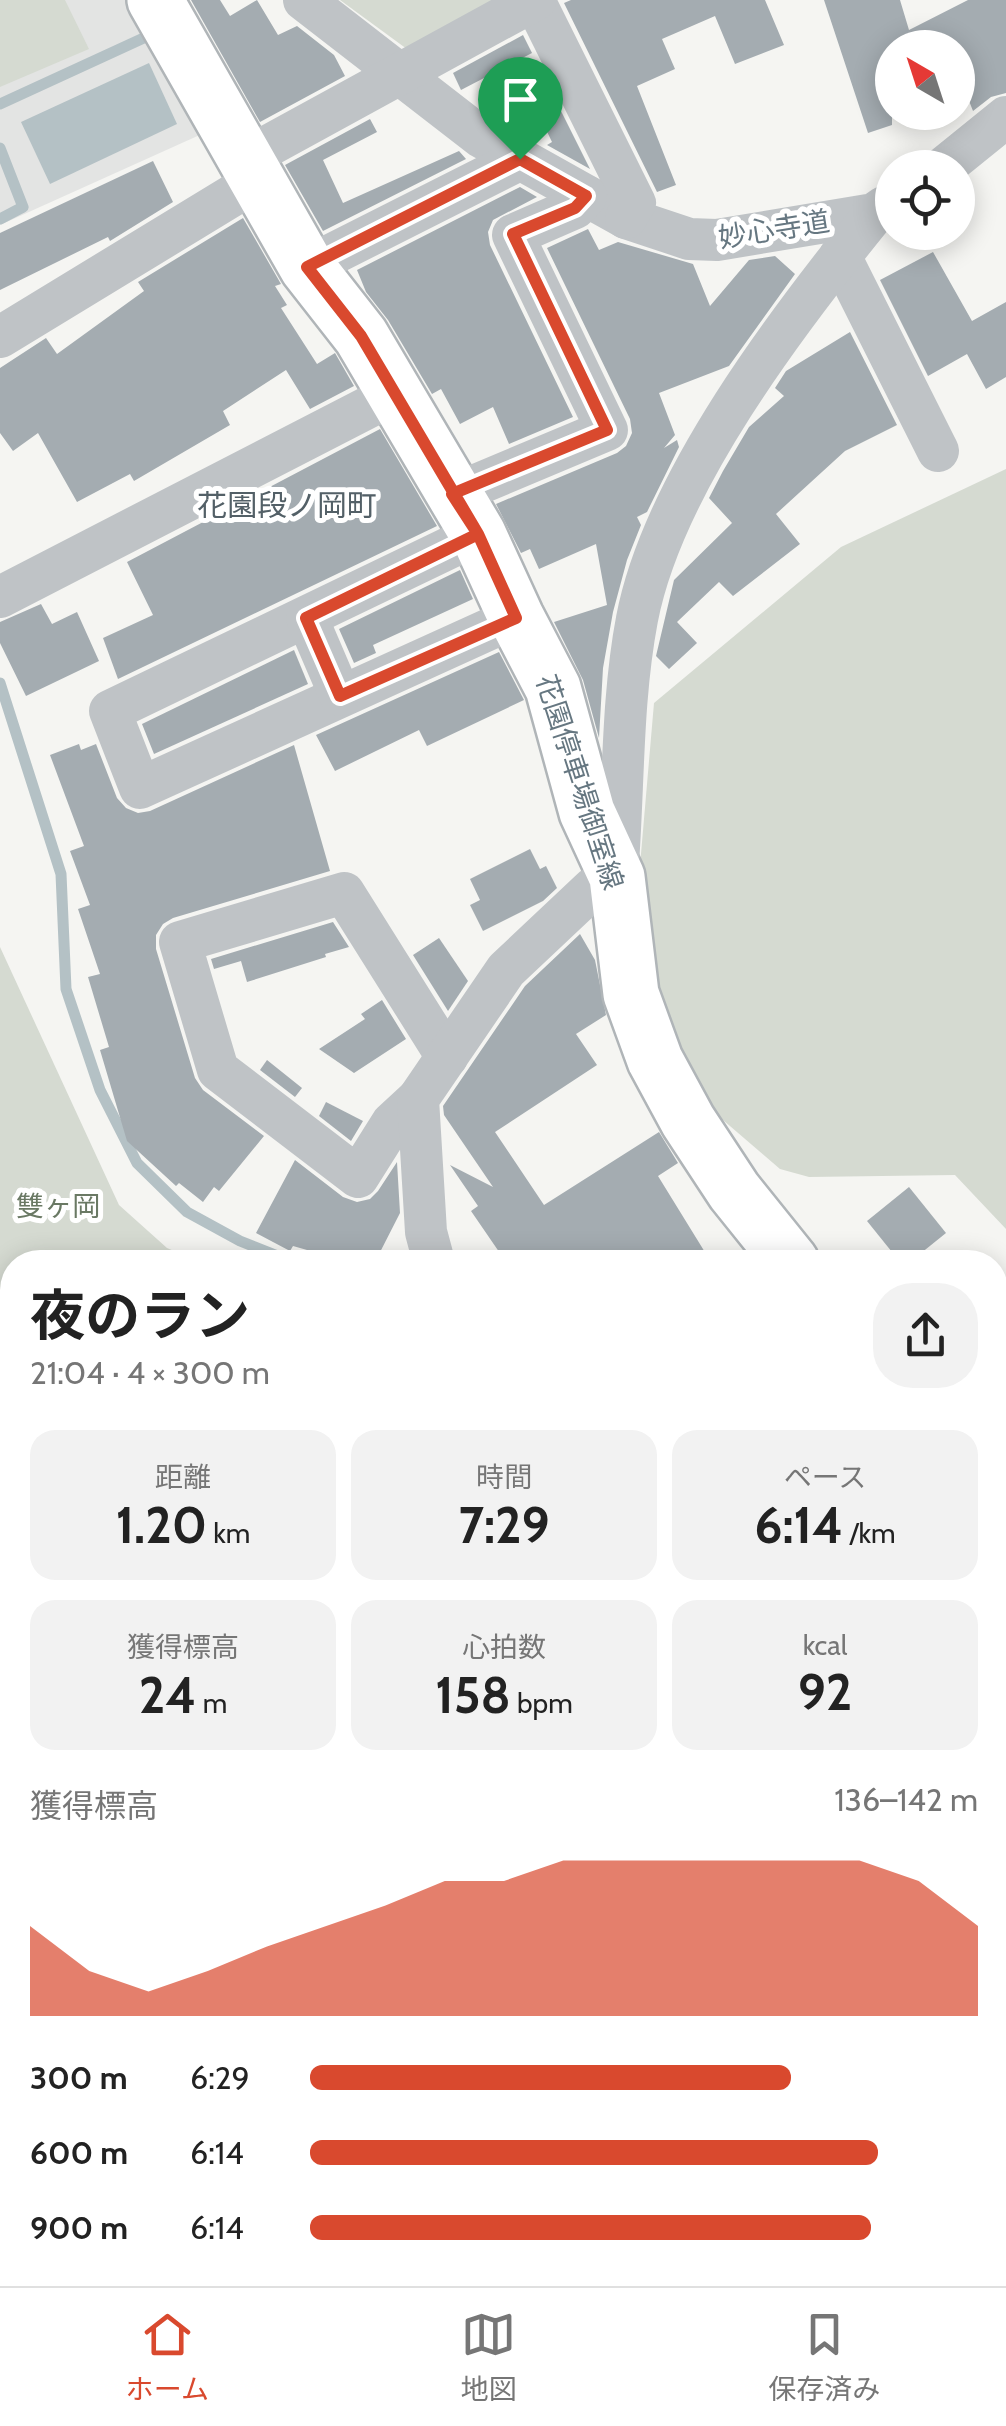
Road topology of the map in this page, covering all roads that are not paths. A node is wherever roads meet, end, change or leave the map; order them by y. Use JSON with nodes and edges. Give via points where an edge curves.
{"nodes":[{"id":1,"x":154,"y":0,"type":"edge"},
{"id":2,"x":304,"y":0,"type":"edge"},
{"id":3,"x":534,"y":0,"type":"edge"},
{"id":4,"x":403,"y":74,"type":"junction"},
{"id":5,"x":1006,"y":117,"type":"edge"},
{"id":6,"x":965,"y":150,"type":"edge"},
{"id":7,"x":520,"y":159,"type":"junction"},
{"id":8,"x":252,"y":169,"type":"junction"},
{"id":9,"x":586,"y":196,"type":"junction"},
{"id":10,"x":875,"y":210,"type":"edge"},
{"id":11,"x":875,"y":217,"type":"edge"},
{"id":12,"x":626,"y":218,"type":"junction"},
{"id":13,"x":840,"y":256,"type":"junction"},
{"id":14,"x":307,"y":267,"type":"junction"},
{"id":15,"x":0,"y":336,"type":"edge"},
{"id":16,"x":396,"y":393,"type":"junction"},
{"id":17,"x":938,"y":451,"type":"dead end"},
{"id":18,"x":465,"y":514,"type":"junction"},
{"id":19,"x":0,"y":597,"type":"edge"},
{"id":20,"x":306,"y":618,"type":"junction"},
{"id":21,"x":516,"y":618,"type":"junction"},
{"id":22,"x":340,"y":696,"type":"junction"},
{"id":23,"x":616,"y":877,"type":"junction"},
{"id":24,"x":447,"y":1057,"type":"junction"},
{"id":25,"x":418,"y":1098,"type":"junction"},
{"id":26,"x":431,"y":1250,"type":"edge"},
{"id":27,"x":781,"y":1250,"type":"edge"}],
"edges":[{"from":1,"to":8,"type":"main road","name":"花園停車場御室線"},
{"from":2,"to":4,"type":"street","name":"妙心寺道"},
{"from":3,"to":4,"type":"street"},
{"from":3,"to":12,"type":"street","via":[[636,203]]},
{"from":4,"to":7,"type":"street","name":"妙心寺道","via":[[481,137]]},
{"from":4,"to":8,"type":"street"},
{"from":5,"to":6,"type":"street"},
{"from":7,"to":9,"type":"street","name":"妙心寺道"},
{"from":7,"to":14,"type":"street"},
{"from":8,"to":14,"type":"main road","name":"花園停車場御室線"},
{"from":8,"to":15,"type":"street"},
{"from":9,"to":12,"type":"street","name":"妙心寺道"},
{"from":9,"to":18,"type":"street","via":[[575,208],[513,234],[607,430]]},
{"from":10,"to":12,"type":"street","name":"妙心寺道","via":[[717,240],[689,239]]},
{"from":11,"to":13,"type":"street"},
{"from":13,"to":17,"type":"street"},
{"from":13,"to":23,"type":"street","via":[[730,414],[668,524],[646,583],[630,682]]},
{"from":14,"to":16,"type":"main road","name":"花園停車場御室線"},
{"from":16,"to":18,"type":"main road","name":"花園停車場御室線"},
{"from":16,"to":19,"type":"street"},
{"from":18,"to":20,"type":"street"},
{"from":18,"to":21,"type":"main road","name":"花園停車場御室線"},
{"from":20,"to":22,"type":"street"},
{"from":20,"to":22,"type":"street","via":[[110,711],[140,788]]},
{"from":21,"to":22,"type":"street"},
{"from":21,"to":23,"type":"main road","name":"花園停車場御室線","via":[[553,688],[587,812]]},
{"from":23,"to":24,"type":"street","via":[[592,889],[506,970]]},
{"from":23,"to":27,"type":"main road","name":"花園停車場御室線","via":[[631,994],[655,1060],[688,1122]]},
{"from":24,"to":25,"type":"street"},
{"from":24,"to":25,"type":"street","via":[[344,893],[180,942],[218,1070],[358,1177],[392,1123]]},
{"from":25,"to":26,"type":"street"}]}
